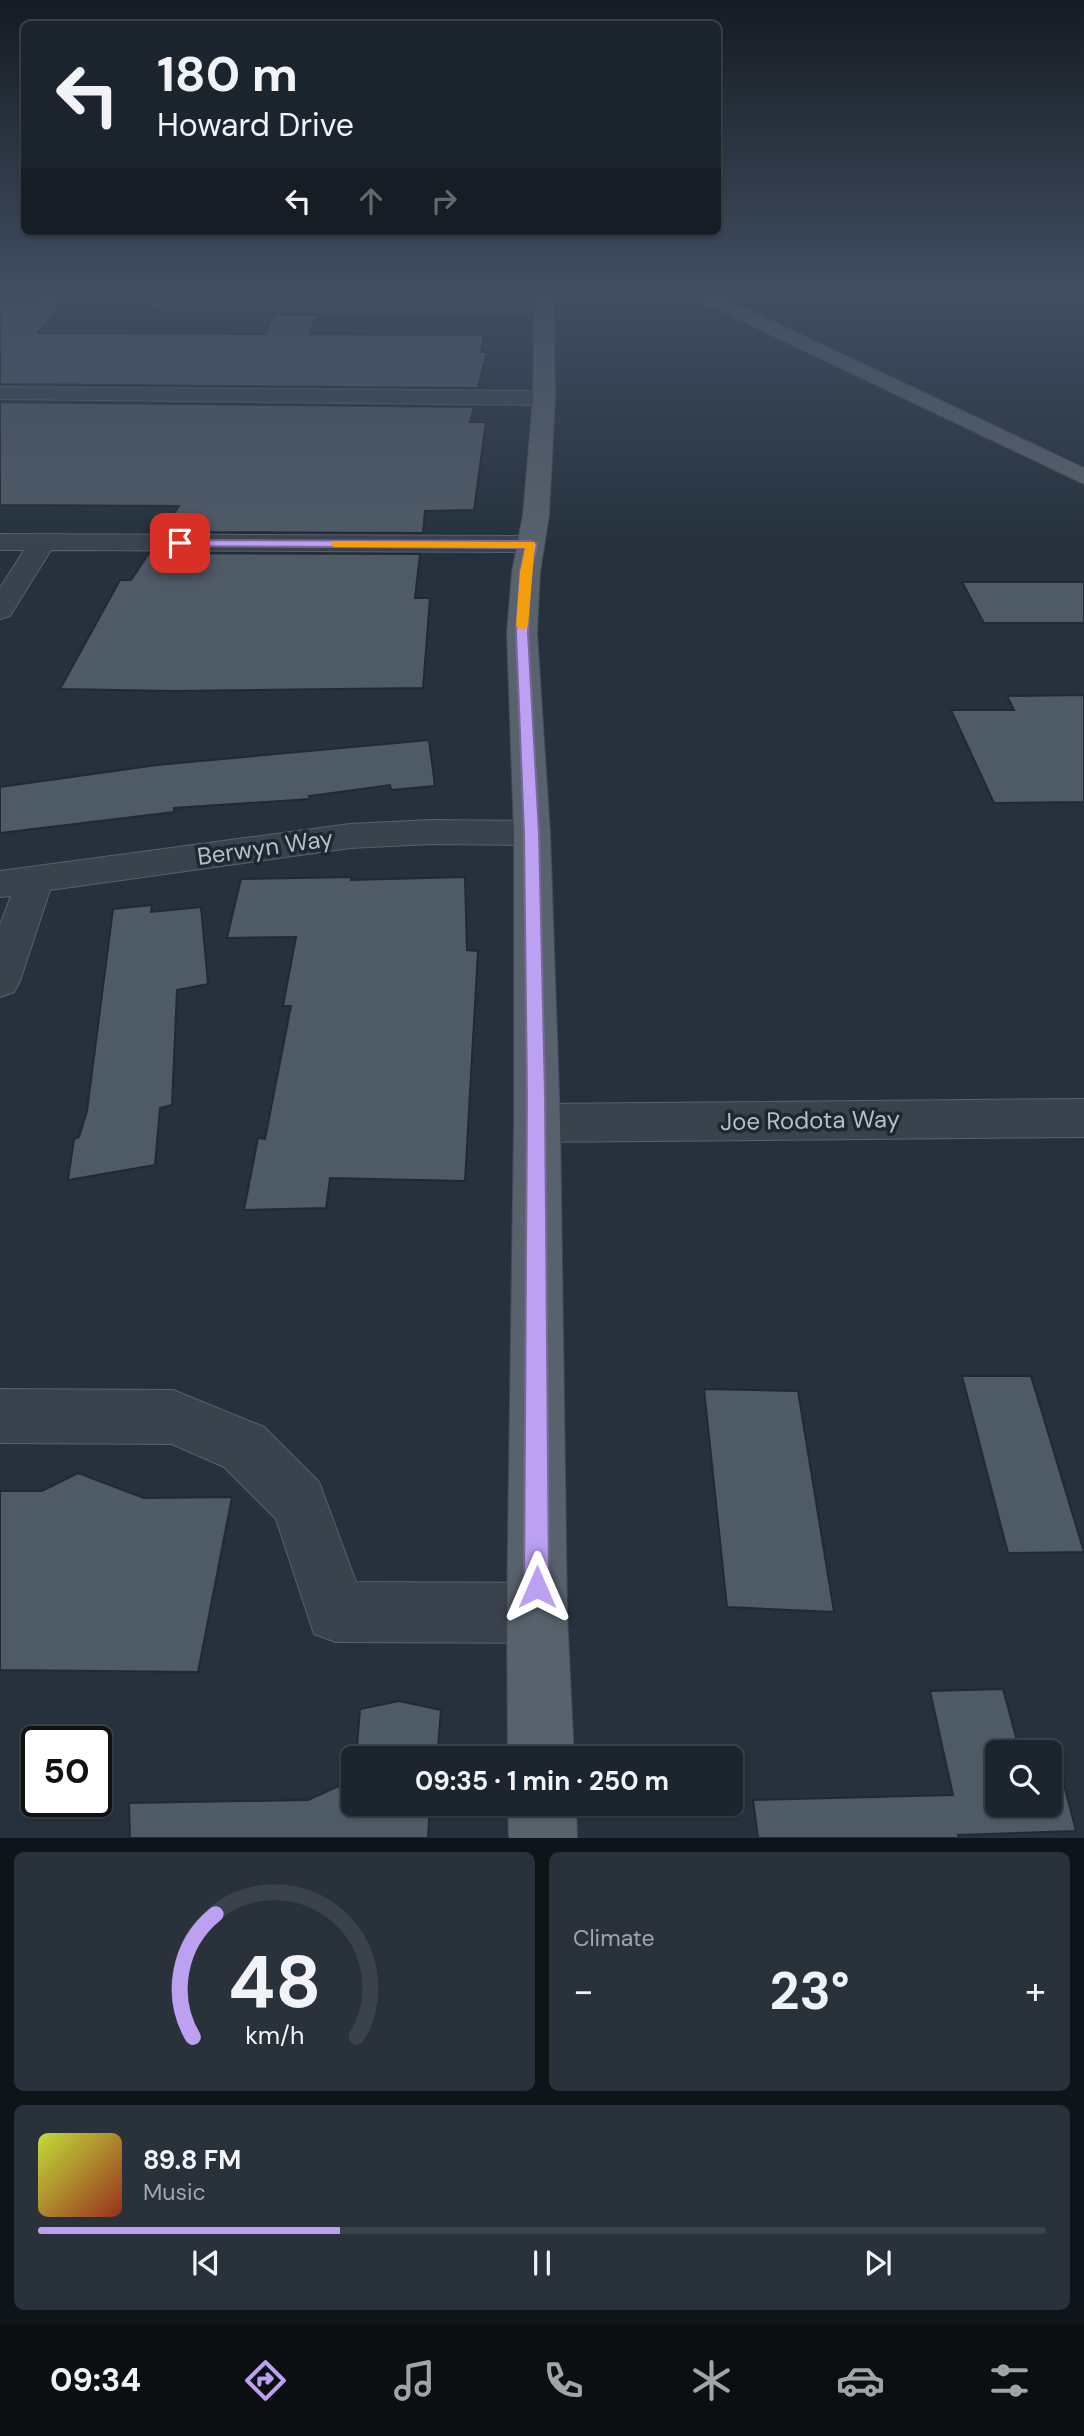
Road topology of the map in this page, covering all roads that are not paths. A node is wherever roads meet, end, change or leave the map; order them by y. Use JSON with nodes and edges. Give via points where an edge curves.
{"nodes":[{"id":1,"x":544,"y":376,"type":"edge"},
{"id":2,"x":871,"y":376,"type":"edge"},
{"id":3,"x":0,"y":393,"type":"edge"},
{"id":4,"x":544,"y":398,"type":"junction"},
{"id":5,"x":1084,"y":477,"type":"edge"},
{"id":6,"x":0,"y":542,"type":"edge"},
{"id":7,"x":42,"y":543,"type":"junction"},
{"id":8,"x":531,"y":544,"type":"junction"},
{"id":9,"x":0,"y":610,"type":"edge"},
{"id":10,"x":532,"y":833,"type":"junction"},
{"id":11,"x":17,"y":882,"type":"edge"},
{"id":12,"x":0,"y":981,"type":"edge"},
{"id":13,"x":1084,"y":1118,"type":"edge"},
{"id":14,"x":537,"y":1123,"type":"junction"},
{"id":15,"x":0,"y":1416,"type":"edge"},
{"id":16,"x":537,"y":1613,"type":"junction"},
{"id":17,"x":541,"y":1746,"type":"edge"},
{"id":18,"x":542,"y":1816,"type":"edge"},
{"id":19,"x":543,"y":1838,"type":"edge"}],
"edges":[{"from":1,"to":4,"type":"main road"},
{"from":2,"to":5,"type":"main road"},
{"from":3,"to":4,"type":"street"},
{"from":4,"to":8,"type":"main road"},
{"from":6,"to":7,"type":"street"},
{"from":7,"to":8,"type":"street"},
{"from":7,"to":9,"type":"street"},
{"from":8,"to":10,"type":"main road","via":[[522,633]]},
{"from":10,"to":11,"type":"street","name":"Berwyn Way","via":[[350,836]]},
{"from":10,"to":14,"type":"main road"},
{"from":11,"to":12,"type":"street"},
{"from":13,"to":14,"type":"street","name":"Joe Rodota Way"},
{"from":14,"to":16,"type":"main road"},
{"from":15,"to":16,"type":"street","via":[[173,1417],[244,1447],[299,1503],[337,1612]]},
{"from":16,"to":17,"type":"main road"},
{"from":18,"to":19,"type":"main road"}]}
